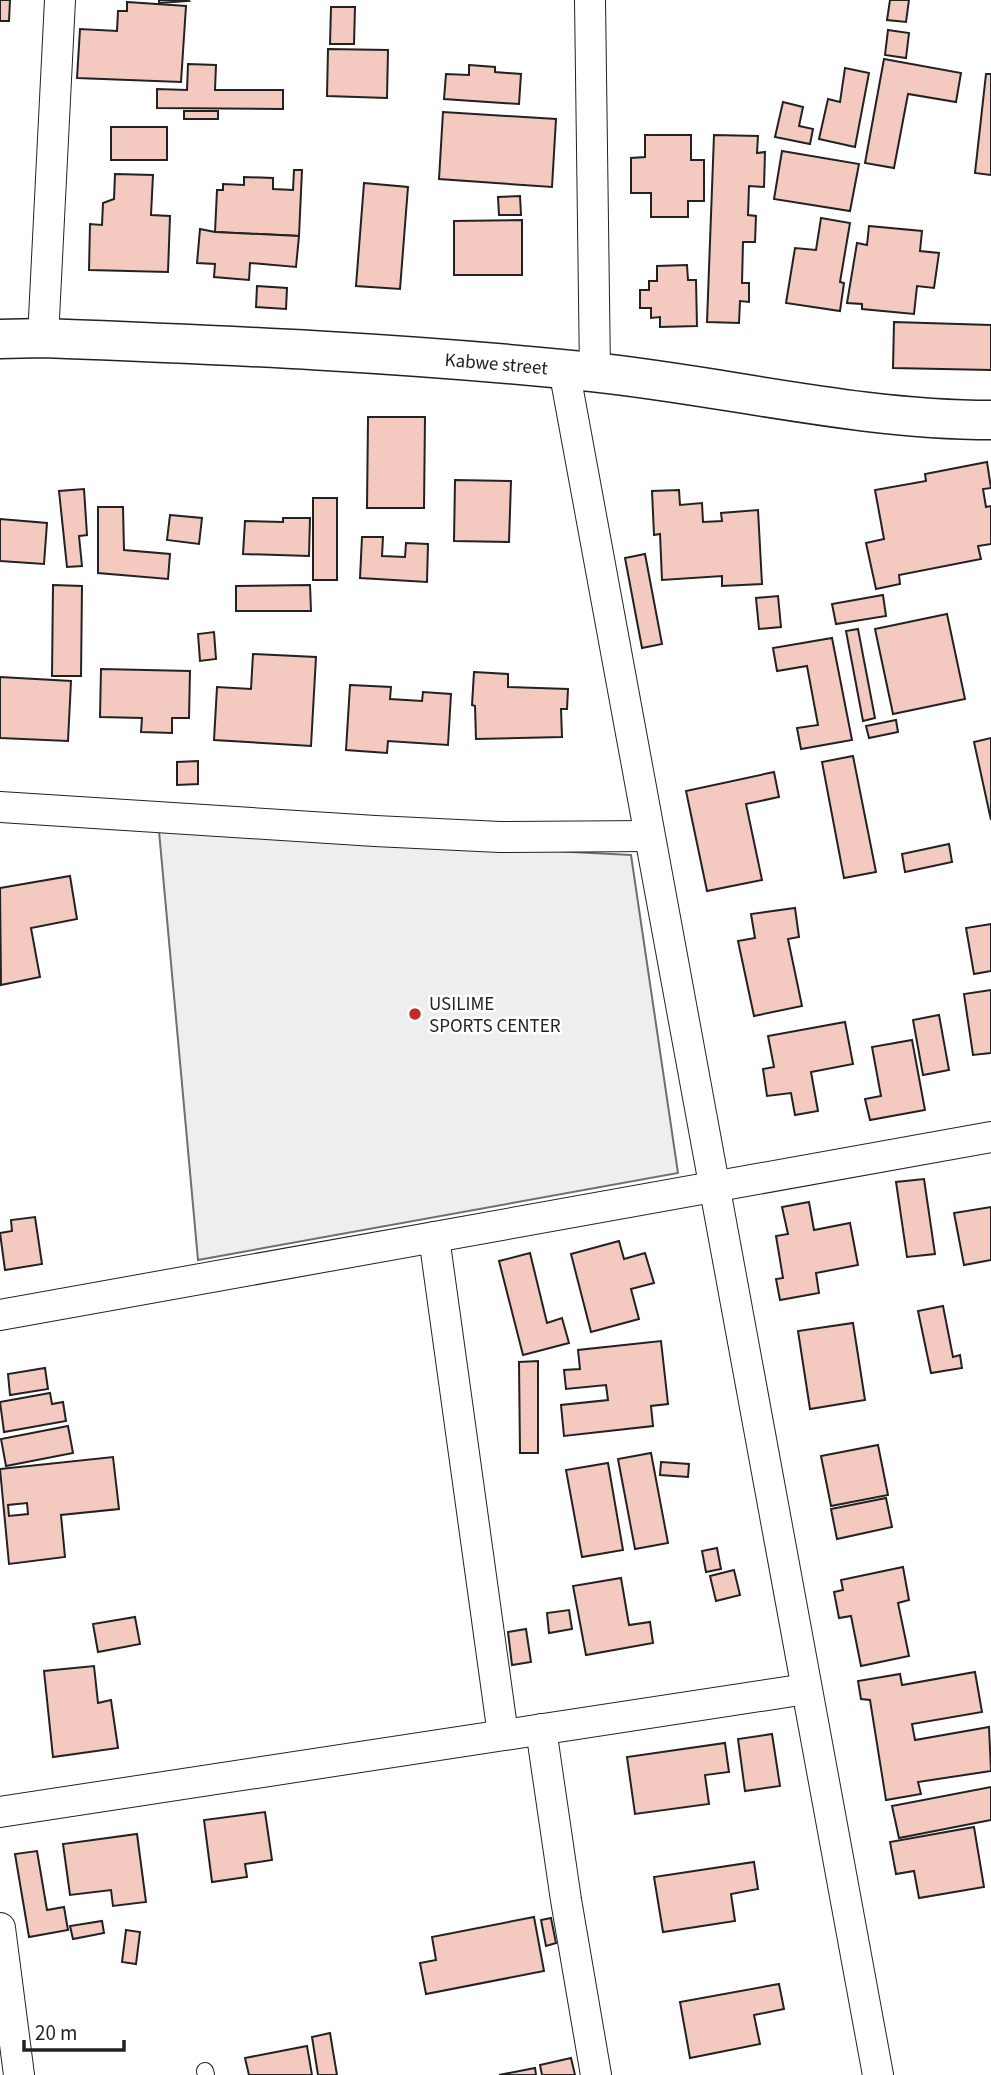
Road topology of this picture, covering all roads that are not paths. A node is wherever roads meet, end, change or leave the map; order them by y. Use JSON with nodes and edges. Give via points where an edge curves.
{"nodes":[{"id":1,"x":60,"y":0,"type":"edge"},
{"id":2,"x":590,"y":0,"type":"edge"},
{"id":3,"x":43,"y":338,"type":"junction"},
{"id":4,"x":0,"y":339,"type":"edge"},
{"id":5,"x":579,"y":371,"type":"junction"},
{"id":6,"x":991,"y":420,"type":"edge"},
{"id":7,"x":0,"y":807,"type":"edge"},
{"id":8,"x":649,"y":836,"type":"junction"},
{"id":9,"x":991,"y":1137,"type":"edge"},
{"id":10,"x":714,"y":1187,"type":"junction"},
{"id":11,"x":434,"y":1237,"type":"junction"},
{"id":12,"x":0,"y":1315,"type":"edge"},
{"id":13,"x":806,"y":1689,"type":"junction"},
{"id":14,"x":541,"y":1730,"type":"junction"},
{"id":15,"x":503,"y":1735,"type":"junction"},
{"id":16,"x":0,"y":1812,"type":"edge"},
{"id":17,"x":0,"y":1928,"type":"edge"},
{"id":18,"x":19,"y":2075,"type":"edge"},
{"id":19,"x":596,"y":2075,"type":"edge"},
{"id":20,"x":877,"y":2075,"type":"edge"}],
"edges":[{"from":1,"to":3,"type":"street"},
{"from":2,"to":5,"type":"street"},
{"from":3,"to":4,"type":"main road","name":"Kabwe street"},
{"from":3,"to":5,"type":"main road","name":"Kabwe street","via":[[335,350]]},
{"from":5,"to":6,"type":"main road","name":"Kabwe street","via":[[892,414]]},
{"from":5,"to":8,"type":"street"},
{"from":7,"to":8,"type":"street","via":[[375,831]]},
{"from":8,"to":10,"type":"street"},
{"from":9,"to":10,"type":"street"},
{"from":10,"to":11,"type":"street"},
{"from":10,"to":13,"type":"street"},
{"from":11,"to":12,"type":"street"},
{"from":11,"to":15,"type":"street"},
{"from":13,"to":14,"type":"street"},
{"from":13,"to":20,"type":"street"},
{"from":14,"to":15,"type":"street"},
{"from":14,"to":19,"type":"street"},
{"from":15,"to":16,"type":"street"},
{"from":17,"to":18,"type":"street"}]}
